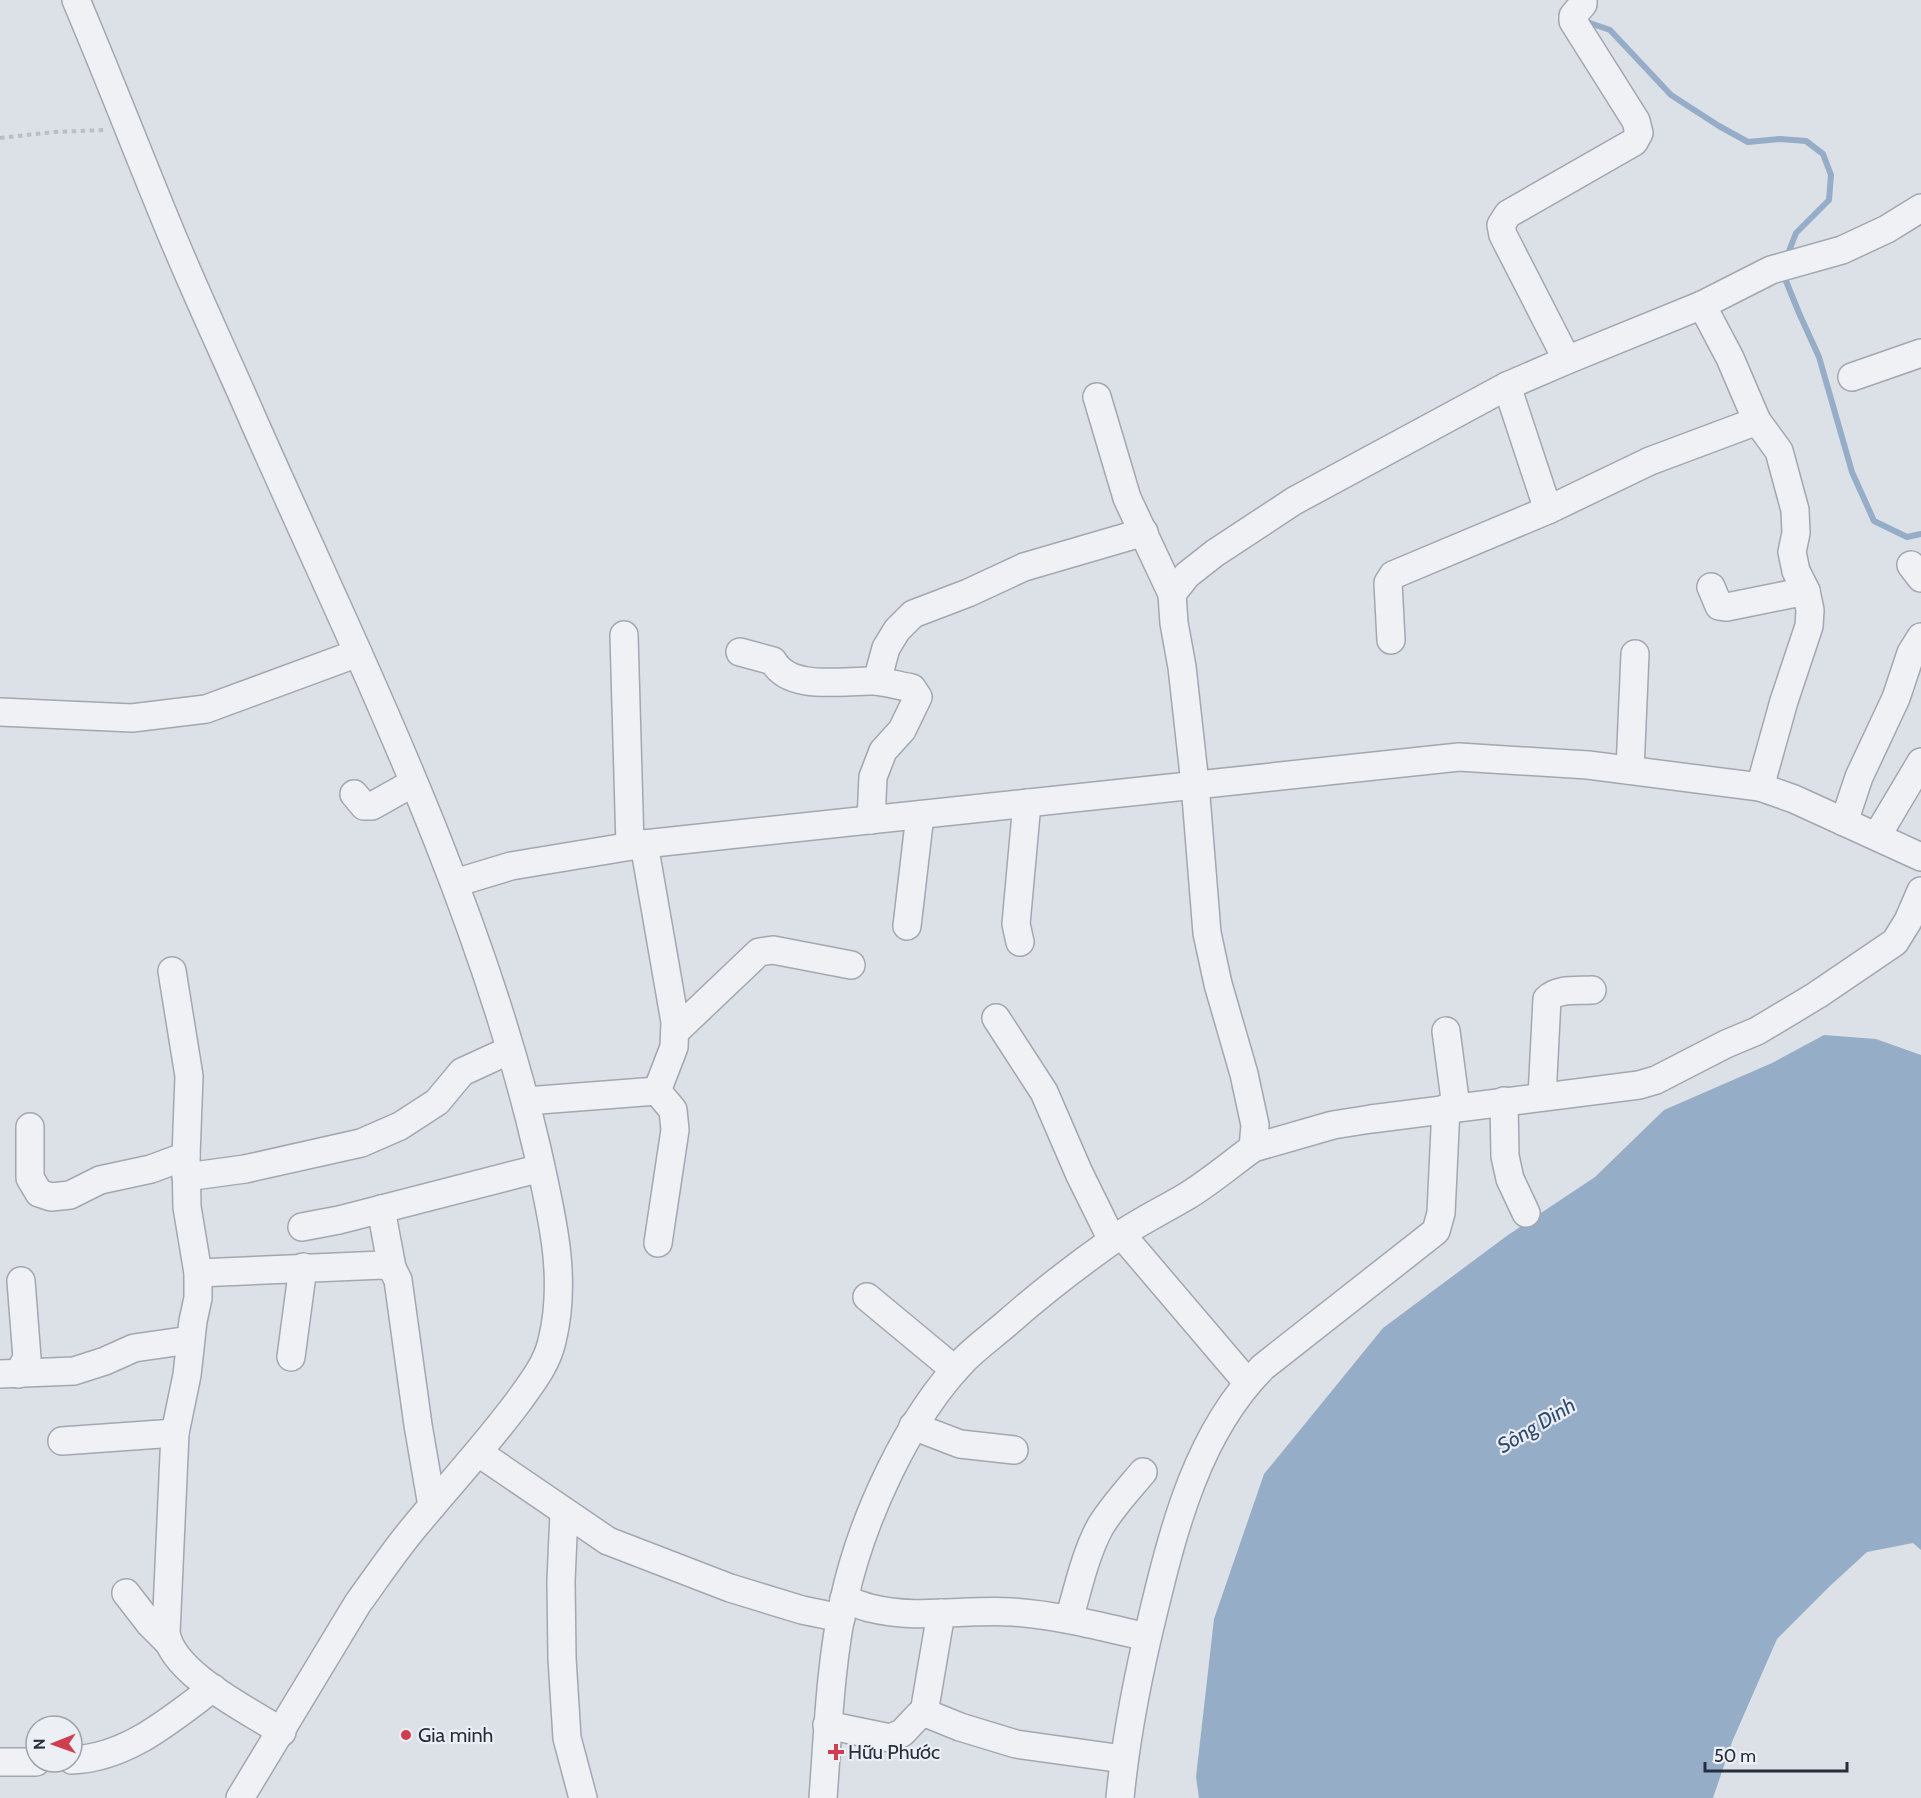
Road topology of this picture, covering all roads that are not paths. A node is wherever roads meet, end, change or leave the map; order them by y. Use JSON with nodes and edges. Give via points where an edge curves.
{"nodes":[{"id":1,"x":76,"y":0,"type":"edge"},
{"id":2,"x":1583,"y":0,"type":"edge"},
{"id":3,"x":1921,"y":208,"type":"edge"},
{"id":4,"x":1702,"y":305,"type":"junction"},
{"id":5,"x":1921,"y":353,"type":"edge"},
{"id":6,"x":1567,"y":360,"type":"junction"},
{"id":7,"x":1852,"y":376,"type":"dead end"},
{"id":8,"x":1507,"y":386,"type":"junction"},
{"id":9,"x":1097,"y":397,"type":"dead end"},
{"id":10,"x":1757,"y":421,"type":"junction"},
{"id":11,"x":1548,"y":510,"type":"junction"},
{"id":12,"x":1144,"y":532,"type":"junction"},
{"id":13,"x":1711,"y":587,"type":"dead end"},
{"id":14,"x":1806,"y":591,"type":"junction"},
{"id":15,"x":1172,"y":594,"type":"junction"},
{"id":16,"x":624,"y":635,"type":"dead end"},
{"id":17,"x":1921,"y":637,"type":"edge"},
{"id":18,"x":1391,"y":640,"type":"dead end"},
{"id":19,"x":740,"y":652,"type":"dead end"},
{"id":20,"x":358,"y":653,"type":"junction"},
{"id":21,"x":1635,"y":654,"type":"dead end"},
{"id":22,"x":877,"y":681,"type":"junction"},
{"id":23,"x":0,"y":712,"type":"edge"},
{"id":24,"x":1921,"y":762,"type":"edge"},
{"id":25,"x":1630,"y":770,"type":"junction"},
{"id":26,"x":413,"y":783,"type":"junction"},
{"id":27,"x":1195,"y":784,"type":"junction"},
{"id":28,"x":1760,"y":788,"type":"junction"},
{"id":29,"x":354,"y":794,"type":"dead end"},
{"id":30,"x":1027,"y":803,"type":"junction"},
{"id":31,"x":920,"y":815,"type":"junction"},
{"id":32,"x":871,"y":820,"type":"junction"},
{"id":33,"x":1844,"y":822,"type":"junction"},
{"id":34,"x":1876,"y":836,"type":"junction"},
{"id":35,"x":637,"y":845,"type":"junction"},
{"id":36,"x":1921,"y":857,"type":"edge"},
{"id":37,"x":455,"y":883,"type":"junction"},
{"id":38,"x":1921,"y":891,"type":"edge"},
{"id":39,"x":907,"y":926,"type":"dead end"},
{"id":40,"x":1020,"y":942,"type":"dead end"},
{"id":41,"x":851,"y":965,"type":"dead end"},
{"id":42,"x":172,"y":971,"type":"dead end"},
{"id":43,"x":1592,"y":990,"type":"dead end"},
{"id":44,"x":996,"y":1018,"type":"dead end"},
{"id":45,"x":1446,"y":1031,"type":"dead end"},
{"id":46,"x":675,"y":1032,"type":"junction"},
{"id":47,"x":510,"y":1050,"type":"junction"},
{"id":48,"x":657,"y":1091,"type":"junction"},
{"id":49,"x":1542,"y":1096,"type":"junction"},
{"id":50,"x":526,"y":1101,"type":"junction"},
{"id":51,"x":1504,"y":1101,"type":"junction"},
{"id":52,"x":1451,"y":1107,"type":"junction"},
{"id":53,"x":30,"y":1127,"type":"dead end"},
{"id":54,"x":1253,"y":1148,"type":"junction"},
{"id":55,"x":186,"y":1166,"type":"junction"},
{"id":56,"x":541,"y":1168,"type":"junction"},
{"id":57,"x":381,"y":1209,"type":"junction"},
{"id":58,"x":1526,"y":1213,"type":"dead end"},
{"id":59,"x":302,"y":1227,"type":"dead end"},
{"id":60,"x":1116,"y":1237,"type":"junction"},
{"id":61,"x":658,"y":1243,"type":"dead end"},
{"id":62,"x":303,"y":1268,"type":"junction"},
{"id":63,"x":392,"y":1268,"type":"junction"},
{"id":64,"x":198,"y":1273,"type":"junction"},
{"id":65,"x":21,"y":1281,"type":"dead end"},
{"id":66,"x":867,"y":1297,"type":"dead end"},
{"id":67,"x":190,"y":1340,"type":"junction"},
{"id":68,"x":291,"y":1357,"type":"dead end"},
{"id":69,"x":955,"y":1370,"type":"junction"},
{"id":70,"x":9,"y":1374,"type":"edge"},
{"id":71,"x":1247,"y":1382,"type":"junction"},
{"id":72,"x":913,"y":1426,"type":"junction"},
{"id":73,"x":175,"y":1432,"type":"junction"},
{"id":74,"x":62,"y":1441,"type":"dead end"},
{"id":75,"x":1014,"y":1450,"type":"dead end"},
{"id":76,"x":479,"y":1452,"type":"junction"},
{"id":77,"x":1143,"y":1472,"type":"dead end"},
{"id":78,"x":432,"y":1506,"type":"junction"},
{"id":79,"x":564,"y":1513,"type":"junction"},
{"id":80,"x":126,"y":1593,"type":"dead end"},
{"id":81,"x":843,"y":1609,"type":"junction"},
{"id":82,"x":940,"y":1612,"type":"junction"},
{"id":83,"x":1069,"y":1619,"type":"junction"},
{"id":84,"x":1147,"y":1637,"type":"junction"},
{"id":85,"x":168,"y":1642,"type":"junction"},
{"id":86,"x":213,"y":1688,"type":"junction"},
{"id":87,"x":924,"y":1713,"type":"junction"},
{"id":88,"x":827,"y":1725,"type":"junction"},
{"id":89,"x":282,"y":1731,"type":"junction"},
{"id":90,"x":84,"y":1759,"type":"edge"},
{"id":91,"x":1124,"y":1759,"type":"junction"},
{"id":92,"x":0,"y":1761,"type":"edge"},
{"id":93,"x":24,"y":1762,"type":"edge"},
{"id":94,"x":240,"y":1798,"type":"edge"},
{"id":95,"x":583,"y":1798,"type":"edge"},
{"id":96,"x":823,"y":1798,"type":"edge"},
{"id":97,"x":1119,"y":1798,"type":"edge"}],
"edges":[{"from":1,"to":20,"type":"street","via":[[167,224]]},
{"from":2,"to":6,"type":"street","via":[[1573,21],[1636,121],[1639,134],[1634,142],[1508,214],[1501,225]]},
{"from":3,"to":4,"type":"street","via":[[1842,250],[1771,270]]},
{"from":4,"to":6,"type":"street"},
{"from":4,"to":10,"type":"street"},
{"from":5,"to":7,"type":"street"},
{"from":6,"to":8,"type":"street"},
{"from":8,"to":11,"type":"street"},
{"from":8,"to":15,"type":"street","via":[[1294,501],[1186,575]]},
{"from":9,"to":12,"type":"street","via":[[1127,498]]},
{"from":10,"to":11,"type":"street","via":[[1650,461]]},
{"from":10,"to":14,"type":"street","via":[[1779,451],[1795,510],[1792,552]]},
{"from":11,"to":18,"type":"street","via":[[1393,575],[1388,583]]},
{"from":12,"to":15,"type":"street"},
{"from":12,"to":22,"type":"street","via":[[1024,567],[913,614],[886,648]]},
{"from":13,"to":14,"type":"street","via":[[1719,606],[1727,607]]},
{"from":14,"to":28,"type":"street","via":[[1809,626]]},
{"from":15,"to":27,"type":"street"},
{"from":16,"to":35,"type":"street"},
{"from":17,"to":33,"type":"street","via":[[1859,777]]},
{"from":19,"to":22,"type":"street","via":[[773,661],[789,678]]},
{"from":20,"to":23,"type":"street","via":[[206,709],[132,718]]},
{"from":20,"to":26,"type":"street"},
{"from":21,"to":25,"type":"street"},
{"from":22,"to":32,"type":"street","via":[[912,688],[918,697],[902,730],[883,751],[873,777]]},
{"from":24,"to":34,"type":"street"},
{"from":25,"to":27,"type":"street","via":[[1458,757]]},
{"from":25,"to":28,"type":"street"},
{"from":26,"to":29,"type":"street","via":[[372,806],[364,806]]},
{"from":26,"to":37,"type":"street"},
{"from":27,"to":30,"type":"street"},
{"from":27,"to":54,"type":"street","via":[[1207,933],[1255,1125]]},
{"from":28,"to":33,"type":"street"},
{"from":30,"to":31,"type":"street"},
{"from":30,"to":40,"type":"street","via":[[1016,924]]},
{"from":31,"to":32,"type":"street"},
{"from":31,"to":39,"type":"street"},
{"from":32,"to":35,"type":"street"},
{"from":33,"to":34,"type":"street"},
{"from":34,"to":36,"type":"street"},
{"from":35,"to":37,"type":"street","via":[[511,866]]},
{"from":35,"to":46,"type":"street"},
{"from":37,"to":47,"type":"street"},
{"from":38,"to":49,"type":"street","via":[[1895,942],[1757,1031],[1648,1083]]},
{"from":41,"to":46,"type":"street","via":[[773,950],[759,952]]},
{"from":42,"to":55,"type":"street","via":[[189,1076]]},
{"from":43,"to":49,"type":"street","via":[[1565,991],[1547,999]]},
{"from":44,"to":60,"type":"street","via":[[1044,1092],[1078,1173]]},
{"from":45,"to":52,"type":"street"},
{"from":46,"to":48,"type":"street","via":[[674,1047]]},
{"from":47,"to":50,"type":"street"},
{"from":47,"to":55,"type":"street","via":[[462,1072],[437,1102],[399,1126],[361,1143],[245,1168]]},
{"from":48,"to":50,"type":"street"},
{"from":48,"to":61,"type":"street","via":[[673,1110],[675,1130]]},
{"from":49,"to":51,"type":"street"},
{"from":50,"to":56,"type":"street"},
{"from":51,"to":52,"type":"street"},
{"from":51,"to":58,"type":"street","via":[[1505,1156],[1510,1179]]},
{"from":52,"to":54,"type":"street","via":[[1333,1125]]},
{"from":52,"to":71,"type":"street","via":[[1436,1232]]},
{"from":53,"to":55,"type":"street","via":[[30,1178],[39,1193],[51,1197],[70,1195],[100,1180]]},
{"from":54,"to":60,"type":"street","via":[[1188,1195]]},
{"from":55,"to":64,"type":"street","via":[[187,1207]]},
{"from":56,"to":57,"type":"street"},
{"from":56,"to":76,"type":"street","via":[[558,1266],[559,1306],[551,1347],[525,1393]]},
{"from":57,"to":59,"type":"street"},
{"from":57,"to":63,"type":"street"},
{"from":60,"to":69,"type":"street","via":[[1052,1284]]},
{"from":60,"to":71,"type":"street"},
{"from":62,"to":63,"type":"street","via":[[383,1264]]},
{"from":62,"to":64,"type":"street"},
{"from":62,"to":68,"type":"street"},
{"from":63,"to":78,"type":"street","via":[[398,1280]]},
{"from":64,"to":67,"type":"street"},
{"from":65,"to":70,"type":"street","via":[[27,1358]]},
{"from":66,"to":69,"type":"street"},
{"from":67,"to":70,"type":"street","via":[[134,1348],[74,1371]]},
{"from":67,"to":73,"type":"street"},
{"from":69,"to":72,"type":"street"},
{"from":71,"to":84,"type":"street","via":[[1217,1427],[1192,1483],[1176,1525]]},
{"from":72,"to":75,"type":"street","via":[[960,1444]]},
{"from":72,"to":81,"type":"street","via":[[860,1545]]},
{"from":73,"to":74,"type":"street"},
{"from":73,"to":85,"type":"street"},
{"from":76,"to":78,"type":"street"},
{"from":76,"to":79,"type":"street"},
{"from":77,"to":83,"type":"street","via":[[1100,1528]]},
{"from":78,"to":89,"type":"street","via":[[358,1603]]},
{"from":79,"to":81,"type":"street","via":[[630,1551],[730,1588],[802,1610]]},
{"from":79,"to":95,"type":"street","via":[[561,1603],[567,1738]]},
{"from":80,"to":85,"type":"street"},
{"from":81,"to":82,"type":"street"},
{"from":81,"to":88,"type":"street"},
{"from":82,"to":83,"type":"street","via":[[1013,1612]]},
{"from":82,"to":87,"type":"street"},
{"from":83,"to":84,"type":"street"},
{"from":84,"to":91,"type":"street"},
{"from":85,"to":86,"type":"street","via":[[191,1672]]},
{"from":86,"to":89,"type":"street"},
{"from":86,"to":90,"type":"street","via":[[123,1749]]},
{"from":87,"to":88,"type":"street","via":[[902,1733],[890,1738]]},
{"from":87,"to":91,"type":"street","via":[[1016,1744]]},
{"from":88,"to":96,"type":"street"},
{"from":89,"to":94,"type":"street"},
{"from":91,"to":97,"type":"street"},
{"from":92,"to":93,"type":"street"}]}
